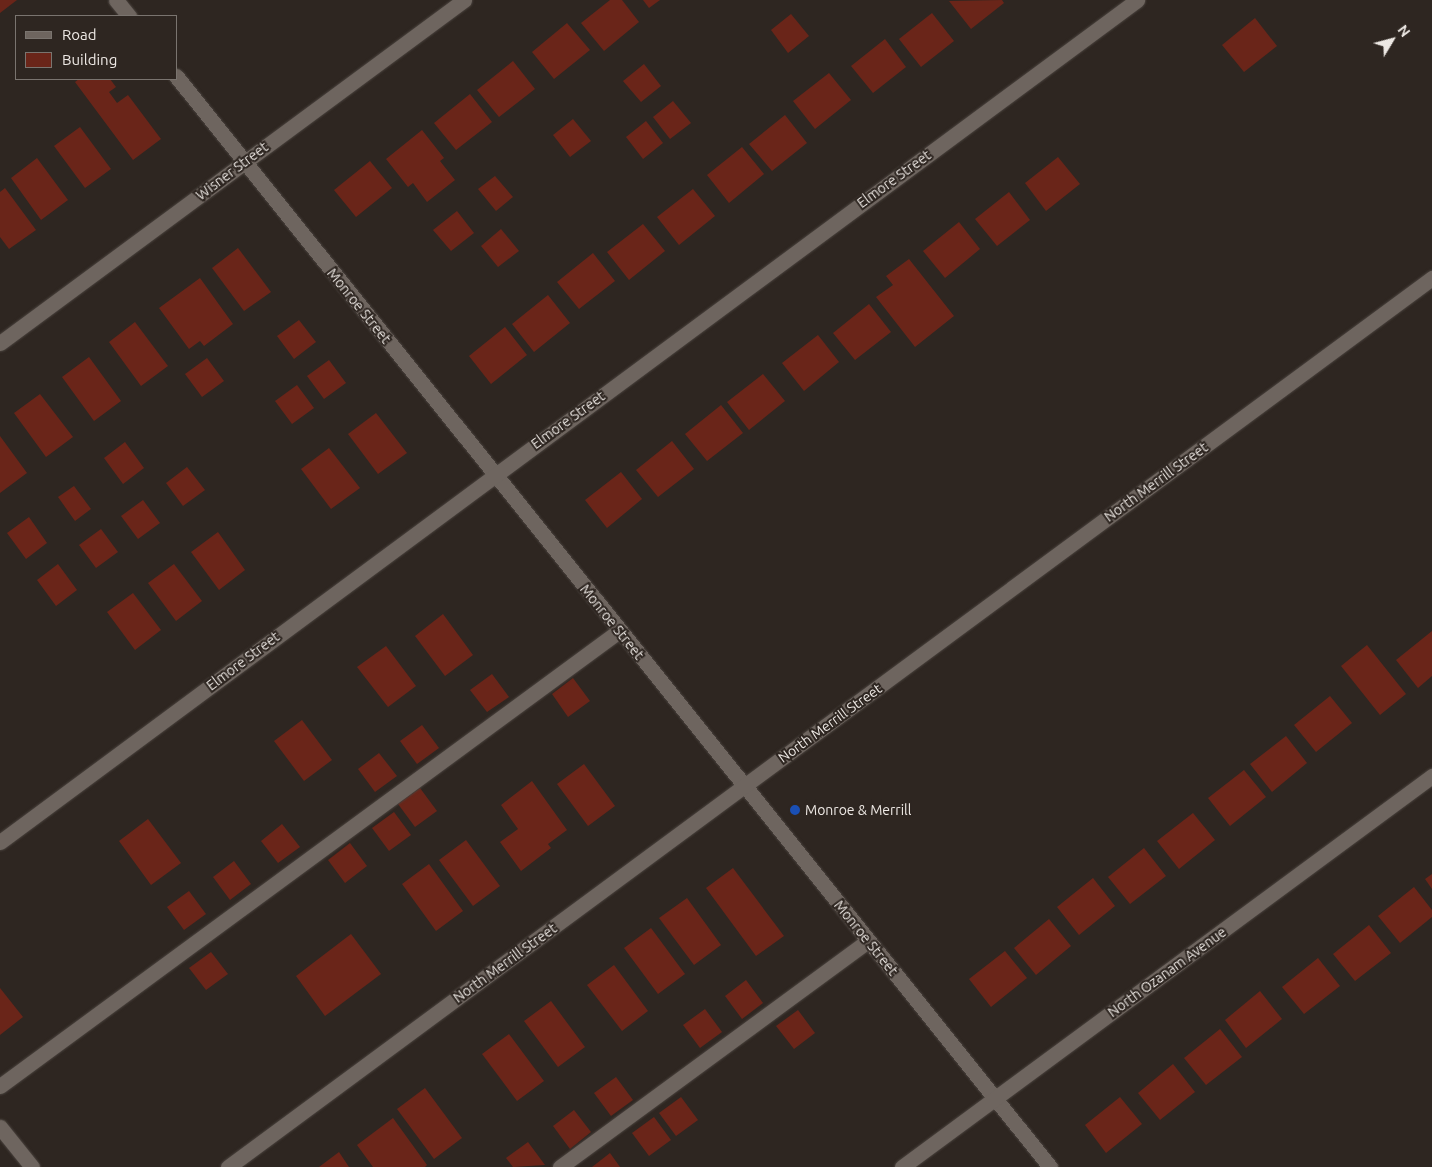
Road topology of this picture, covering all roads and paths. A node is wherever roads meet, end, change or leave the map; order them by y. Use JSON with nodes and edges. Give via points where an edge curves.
{"nodes":[{"id":1,"x":116,"y":0,"type":"edge"},
{"id":2,"x":464,"y":0,"type":"edge"},
{"id":3,"x":1137,"y":0,"type":"edge"},
{"id":4,"x":128,"y":15,"type":"edge"},
{"id":5,"x":178,"y":79,"type":"edge"},
{"id":6,"x":244,"y":162,"type":"junction"},
{"id":7,"x":1432,"y":278,"type":"edge"},
{"id":8,"x":0,"y":343,"type":"edge"},
{"id":9,"x":494,"y":474,"type":"junction"},
{"id":10,"x":619,"y":631,"type":"junction"},
{"id":11,"x":1432,"y":776,"type":"edge"},
{"id":12,"x":744,"y":786,"type":"junction"},
{"id":13,"x":0,"y":842,"type":"edge"},
{"id":14,"x":868,"y":941,"type":"junction"},
{"id":15,"x":0,"y":1086,"type":"edge"},
{"id":16,"x":995,"y":1099,"type":"junction"},
{"id":17,"x":0,"y":1127,"type":"edge"},
{"id":18,"x":32,"y":1167,"type":"edge"},
{"id":19,"x":228,"y":1167,"type":"edge"},
{"id":20,"x":560,"y":1167,"type":"edge"},
{"id":21,"x":902,"y":1167,"type":"edge"},
{"id":22,"x":1050,"y":1167,"type":"edge"}],
"edges":[{"from":1,"to":4,"type":"street"},
{"from":2,"to":6,"type":"street","name":"Wisner Street"},
{"from":3,"to":9,"type":"street","name":"Elmore Street"},
{"from":5,"to":6,"type":"street","name":"Monroe Street"},
{"from":6,"to":8,"type":"street","name":"Wisner Street"},
{"from":6,"to":9,"type":"street","name":"Monroe Street"},
{"from":7,"to":12,"type":"street","name":"North Merrill Street"},
{"from":9,"to":10,"type":"street","name":"Monroe Street"},
{"from":9,"to":13,"type":"street","name":"Elmore Street"},
{"from":10,"to":12,"type":"street","name":"Monroe Street"},
{"from":10,"to":15,"type":"street"},
{"from":11,"to":16,"type":"street","name":"North Ozanam Avenue"},
{"from":12,"to":14,"type":"street","name":"Monroe Street"},
{"from":12,"to":19,"type":"street","name":"North Merrill Street"},
{"from":14,"to":16,"type":"street","name":"Monroe Street"},
{"from":14,"to":20,"type":"street"},
{"from":16,"to":21,"type":"street","name":"North Ozanam Avenue"},
{"from":16,"to":22,"type":"street","name":"Monroe Street"},
{"from":17,"to":18,"type":"street"}]}
